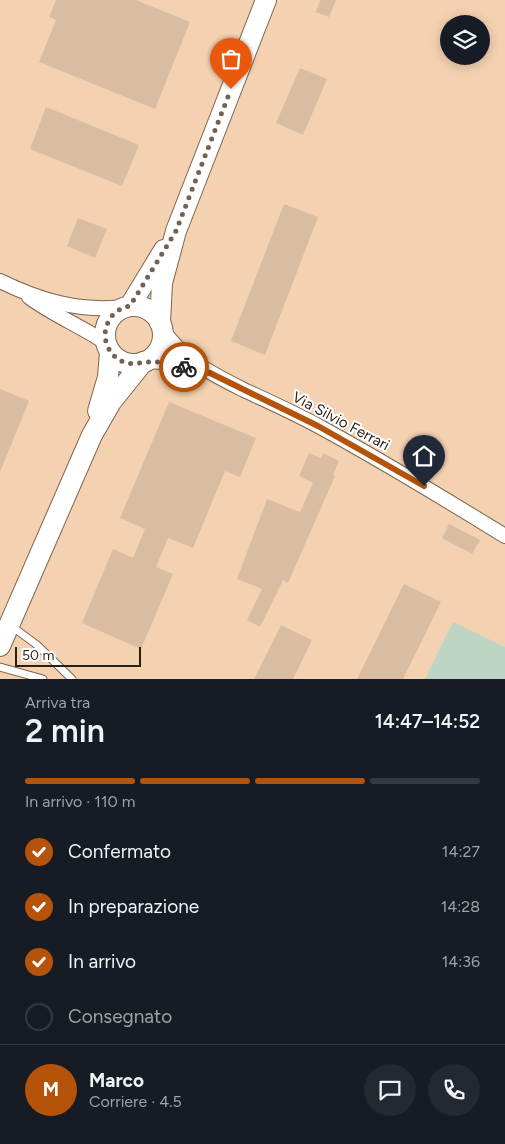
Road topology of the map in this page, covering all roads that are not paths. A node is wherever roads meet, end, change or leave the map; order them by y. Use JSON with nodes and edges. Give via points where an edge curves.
{"nodes":[{"id":1,"x":266,"y":0,"type":"edge"},
{"id":2,"x":176,"y":231,"type":"junction"},
{"id":3,"x":0,"y":281,"type":"edge"},
{"id":4,"x":20,"y":290,"type":"junction"},
{"id":5,"x":127,"y":307,"type":"junction"},
{"id":6,"x":161,"y":325,"type":"junction"},
{"id":7,"x":108,"y":347,"type":"junction"},
{"id":8,"x":144,"y":362,"type":"junction"},
{"id":9,"x":210,"y":373,"type":"junction"},
{"id":10,"x":92,"y":434,"type":"junction"},
{"id":11,"x":505,"y":536,"type":"edge"},
{"id":12,"x":9,"y":624,"type":"junction"},
{"id":13,"x":0,"y":646,"type":"edge"},
{"id":14,"x":0,"y":667,"type":"edge"},
{"id":15,"x":43,"y":679,"type":"edge"},
{"id":16,"x":72,"y":679,"type":"edge"}],
"edges":[{"from":1,"to":2,"type":"main road"},
{"from":2,"to":5,"type":"main road"},
{"from":2,"to":6,"type":"main road","via":[[162,283]]},
{"from":3,"to":4,"type":"street"},
{"from":4,"to":5,"type":"street","via":[[92,309]]},
{"from":4,"to":7,"type":"street"},
{"from":5,"to":6,"type":"main road","via":[[148,309]]},
{"from":5,"to":7,"type":"main road","via":[[112,315],[107,323]]},
{"from":6,"to":8,"type":"main road","via":[[159,349]]},
{"from":6,"to":9,"type":"street","name":"Via Silvio Ferrari","via":[[178,349]]},
{"from":7,"to":8,"type":"main road","via":[[126,363]]},
{"from":7,"to":10,"type":"main road","via":[[108,377]]},
{"from":8,"to":9,"type":"street","name":"Via Silvio Ferrari","via":[[164,362]]},
{"from":8,"to":10,"type":"main road","via":[[111,402]]},
{"from":9,"to":11,"type":"street","name":"Via Silvio Ferrari","via":[[326,430]]},
{"from":10,"to":12,"type":"main road"},
{"from":12,"to":13,"type":"main road"},
{"from":12,"to":16,"type":"lane","via":[[37,645]]},
{"from":14,"to":15,"type":"lane"}]}
